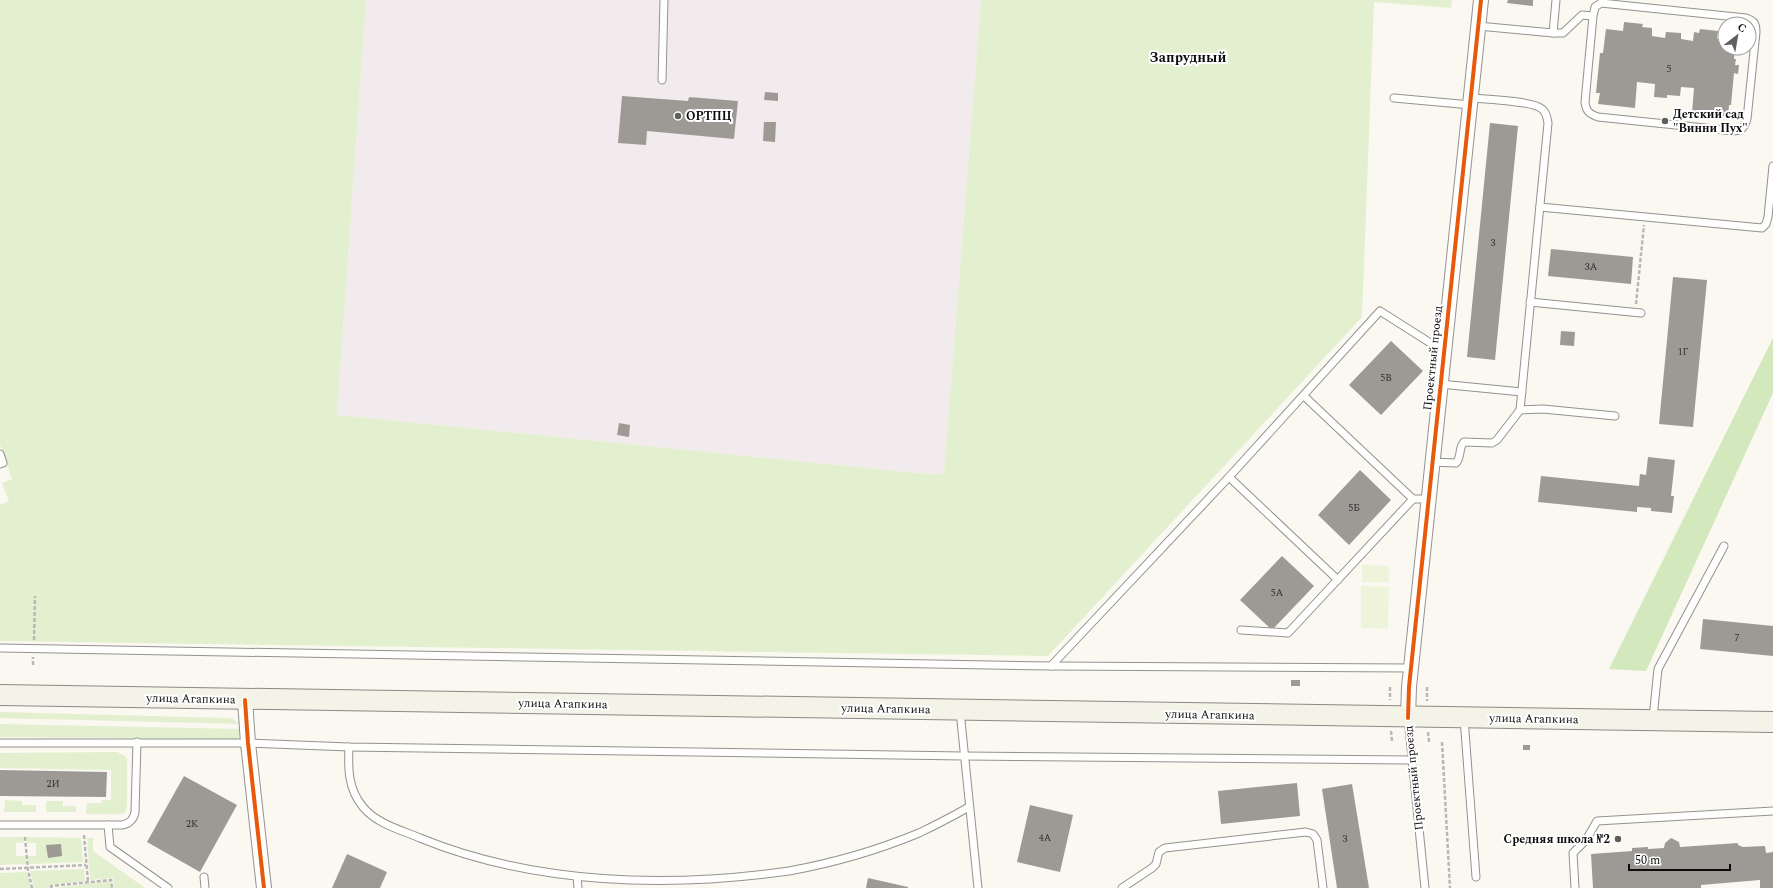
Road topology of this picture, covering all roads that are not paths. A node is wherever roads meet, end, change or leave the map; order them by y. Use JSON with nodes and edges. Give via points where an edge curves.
{"nodes":[{"id":1,"x":664,"y":0,"type":"edge"},
{"id":2,"x":1481,"y":0,"type":"edge"},
{"id":3,"x":1556,"y":0,"type":"edge"},
{"id":4,"x":1593,"y":16,"type":"junction"},
{"id":5,"x":1478,"y":26,"type":"junction"},
{"id":6,"x":1553,"y":33,"type":"junction"},
{"id":7,"x":662,"y":80,"type":"dead end"},
{"id":8,"x":1394,"y":98,"type":"dead end"},
{"id":9,"x":1471,"y":101,"type":"junction"},
{"id":10,"x":1773,"y":166,"type":"edge"},
{"id":11,"x":1540,"y":207,"type":"junction"},
{"id":12,"x":1530,"y":302,"type":"junction"},
{"id":13,"x":1638,"y":313,"type":"road end"},
{"id":14,"x":1443,"y":351,"type":"junction"},
{"id":15,"x":1440,"y":384,"type":"junction"},
{"id":16,"x":1522,"y":392,"type":"junction"},
{"id":17,"x":1304,"y":396,"type":"junction"},
{"id":18,"x":1520,"y":410,"type":"junction"},
{"id":19,"x":1615,"y":416,"type":"dead end"},
{"id":20,"x":0,"y":454,"type":"edge"},
{"id":21,"x":1431,"y":462,"type":"junction"},
{"id":22,"x":0,"y":464,"type":"edge"},
{"id":23,"x":1228,"y":477,"type":"junction"},
{"id":24,"x":1413,"y":499,"type":"junction"},
{"id":25,"x":1428,"y":499,"type":"junction"},
{"id":26,"x":1724,"y":546,"type":"dead end"},
{"id":27,"x":1338,"y":580,"type":"junction"},
{"id":28,"x":1241,"y":630,"type":"dead end"},
{"id":29,"x":0,"y":648,"type":"edge"},
{"id":30,"x":1052,"y":666,"type":"junction"},
{"id":31,"x":1411,"y":668,"type":"junction"},
{"id":32,"x":0,"y":695,"type":"edge"},
{"id":33,"x":245,"y":700,"type":"junction"},
{"id":34,"x":960,"y":711,"type":"junction"},
{"id":35,"x":1408,"y":718,"type":"junction"},
{"id":36,"x":1464,"y":718,"type":"junction"},
{"id":37,"x":1653,"y":720,"type":"junction"},
{"id":38,"x":1773,"y":722,"type":"edge"},
{"id":39,"x":137,"y":742,"type":"junction"},
{"id":40,"x":0,"y":743,"type":"edge"},
{"id":41,"x":248,"y":743,"type":"junction"},
{"id":42,"x":349,"y":747,"type":"junction"},
{"id":43,"x":964,"y":756,"type":"junction"},
{"id":44,"x":1411,"y":760,"type":"junction"},
{"id":45,"x":969,"y":807,"type":"junction"},
{"id":46,"x":1773,"y":812,"type":"edge"},
{"id":47,"x":108,"y":825,"type":"junction"},
{"id":48,"x":0,"y":826,"type":"edge"},
{"id":49,"x":204,"y":877,"type":"dead end"},
{"id":50,"x":1476,"y":877,"type":"dead end"},
{"id":51,"x":577,"y":878,"type":"junction"},
{"id":52,"x":668,"y":885,"type":"edge"},
{"id":53,"x":168,"y":888,"type":"edge"},
{"id":54,"x":205,"y":888,"type":"edge"},
{"id":55,"x":264,"y":888,"type":"edge"},
{"id":56,"x":578,"y":888,"type":"edge"},
{"id":57,"x":978,"y":888,"type":"edge"},
{"id":58,"x":1122,"y":888,"type":"edge"},
{"id":59,"x":1323,"y":888,"type":"edge"},
{"id":60,"x":1425,"y":888,"type":"edge"},
{"id":61,"x":1575,"y":888,"type":"edge"}],
"edges":[{"from":1,"to":7,"type":"lane"},
{"from":2,"to":5,"type":"street","name":"Проектный проезд"},
{"from":3,"to":6,"type":"lane"},
{"from":4,"to":4,"type":"lane","via":[[1585,102],[1585,109],[1590,114],[1598,117],[1734,131],[1745,126],[1756,32],[1756,25],[1752,20],[1601,3],[1595,7]]},
{"from":4,"to":6,"type":"lane","via":[[1582,15],[1564,32]]},
{"from":5,"to":6,"type":"lane"},
{"from":5,"to":9,"type":"street","name":"Проектный проезд"},
{"from":8,"to":9,"type":"lane"},
{"from":9,"to":11,"type":"lane","via":[[1532,104],[1546,114],[1548,123]]},
{"from":9,"to":14,"type":"street","name":"Проектный проезд"},
{"from":10,"to":11,"type":"lane","via":[[1768,217],[1762,228]]},
{"from":11,"to":12,"type":"lane"},
{"from":12,"to":13,"type":"lane"},
{"from":12,"to":16,"type":"lane"},
{"from":14,"to":15,"type":"street","name":"Проектный проезд"},
{"from":14,"to":17,"type":"lane","via":[[1380,311]]},
{"from":15,"to":16,"type":"lane"},
{"from":15,"to":21,"type":"street","name":"Проектный проезд"},
{"from":16,"to":18,"type":"lane"},
{"from":17,"to":23,"type":"lane"},
{"from":17,"to":24,"type":"lane"},
{"from":18,"to":19,"type":"lane","via":[[1543,409]]},
{"from":18,"to":21,"type":"lane","via":[[1492,443],[1464,442],[1461,444],[1456,464]]},
{"from":20,"to":22,"type":"lane","via":[[3,463]]},
{"from":21,"to":25,"type":"street","name":"Проектный проезд"},
{"from":23,"to":27,"type":"lane"},
{"from":23,"to":30,"type":"lane"},
{"from":24,"to":25,"type":"lane"},
{"from":24,"to":27,"type":"lane"},
{"from":25,"to":31,"type":"street","name":"Проектный проезд"},
{"from":26,"to":37,"type":"lane","via":[[1658,669]]},
{"from":27,"to":28,"type":"lane","via":[[1288,633]]},
{"from":29,"to":30,"type":"lane"},
{"from":30,"to":31,"type":"lane"},
{"from":31,"to":35,"type":"street","name":"Проектный проезд"},
{"from":32,"to":33,"type":"main road","name":"улица Агапкина"},
{"from":33,"to":34,"type":"main road","name":"улица Агапкина"},
{"from":33,"to":41,"type":"street"},
{"from":34,"to":35,"type":"main road","name":"улица Агапкина"},
{"from":34,"to":43,"type":"lane"},
{"from":35,"to":36,"type":"main road","name":"улица Агапкина"},
{"from":35,"to":44,"type":"lane","name":"Проектный проезд"},
{"from":36,"to":37,"type":"main road","name":"улица Агапкина"},
{"from":36,"to":50,"type":"lane"},
{"from":37,"to":38,"type":"main road","name":"улица Агапкина"},
{"from":39,"to":40,"type":"lane"},
{"from":39,"to":41,"type":"lane"},
{"from":39,"to":47,"type":"lane","via":[[135,815],[125,825]]},
{"from":41,"to":42,"type":"lane"},
{"from":41,"to":55,"type":"street"},
{"from":42,"to":43,"type":"lane"},
{"from":42,"to":51,"type":"lane","via":[[348,771],[352,788],[362,806],[378,820],[472,856]]},
{"from":43,"to":44,"type":"lane"},
{"from":43,"to":45,"type":"lane"},
{"from":44,"to":60,"type":"lane","name":"Проектный проезд"},
{"from":45,"to":52,"type":"lane","via":[[920,832],[833,861],[744,878]]},
{"from":45,"to":57,"type":"lane"},
{"from":46,"to":61,"type":"lane","via":[[1597,822],[1586,840],[1573,853]]},
{"from":47,"to":48,"type":"lane"},
{"from":47,"to":53,"type":"lane","via":[[110,847]]},
{"from":49,"to":54,"type":"lane"},
{"from":51,"to":52,"type":"lane"},
{"from":51,"to":56,"type":"lane"},
{"from":58,"to":59,"type":"lane","via":[[1152,868],[1156,864],[1159,852],[1165,848],[1306,832],[1314,834],[1317,840]]}]}
